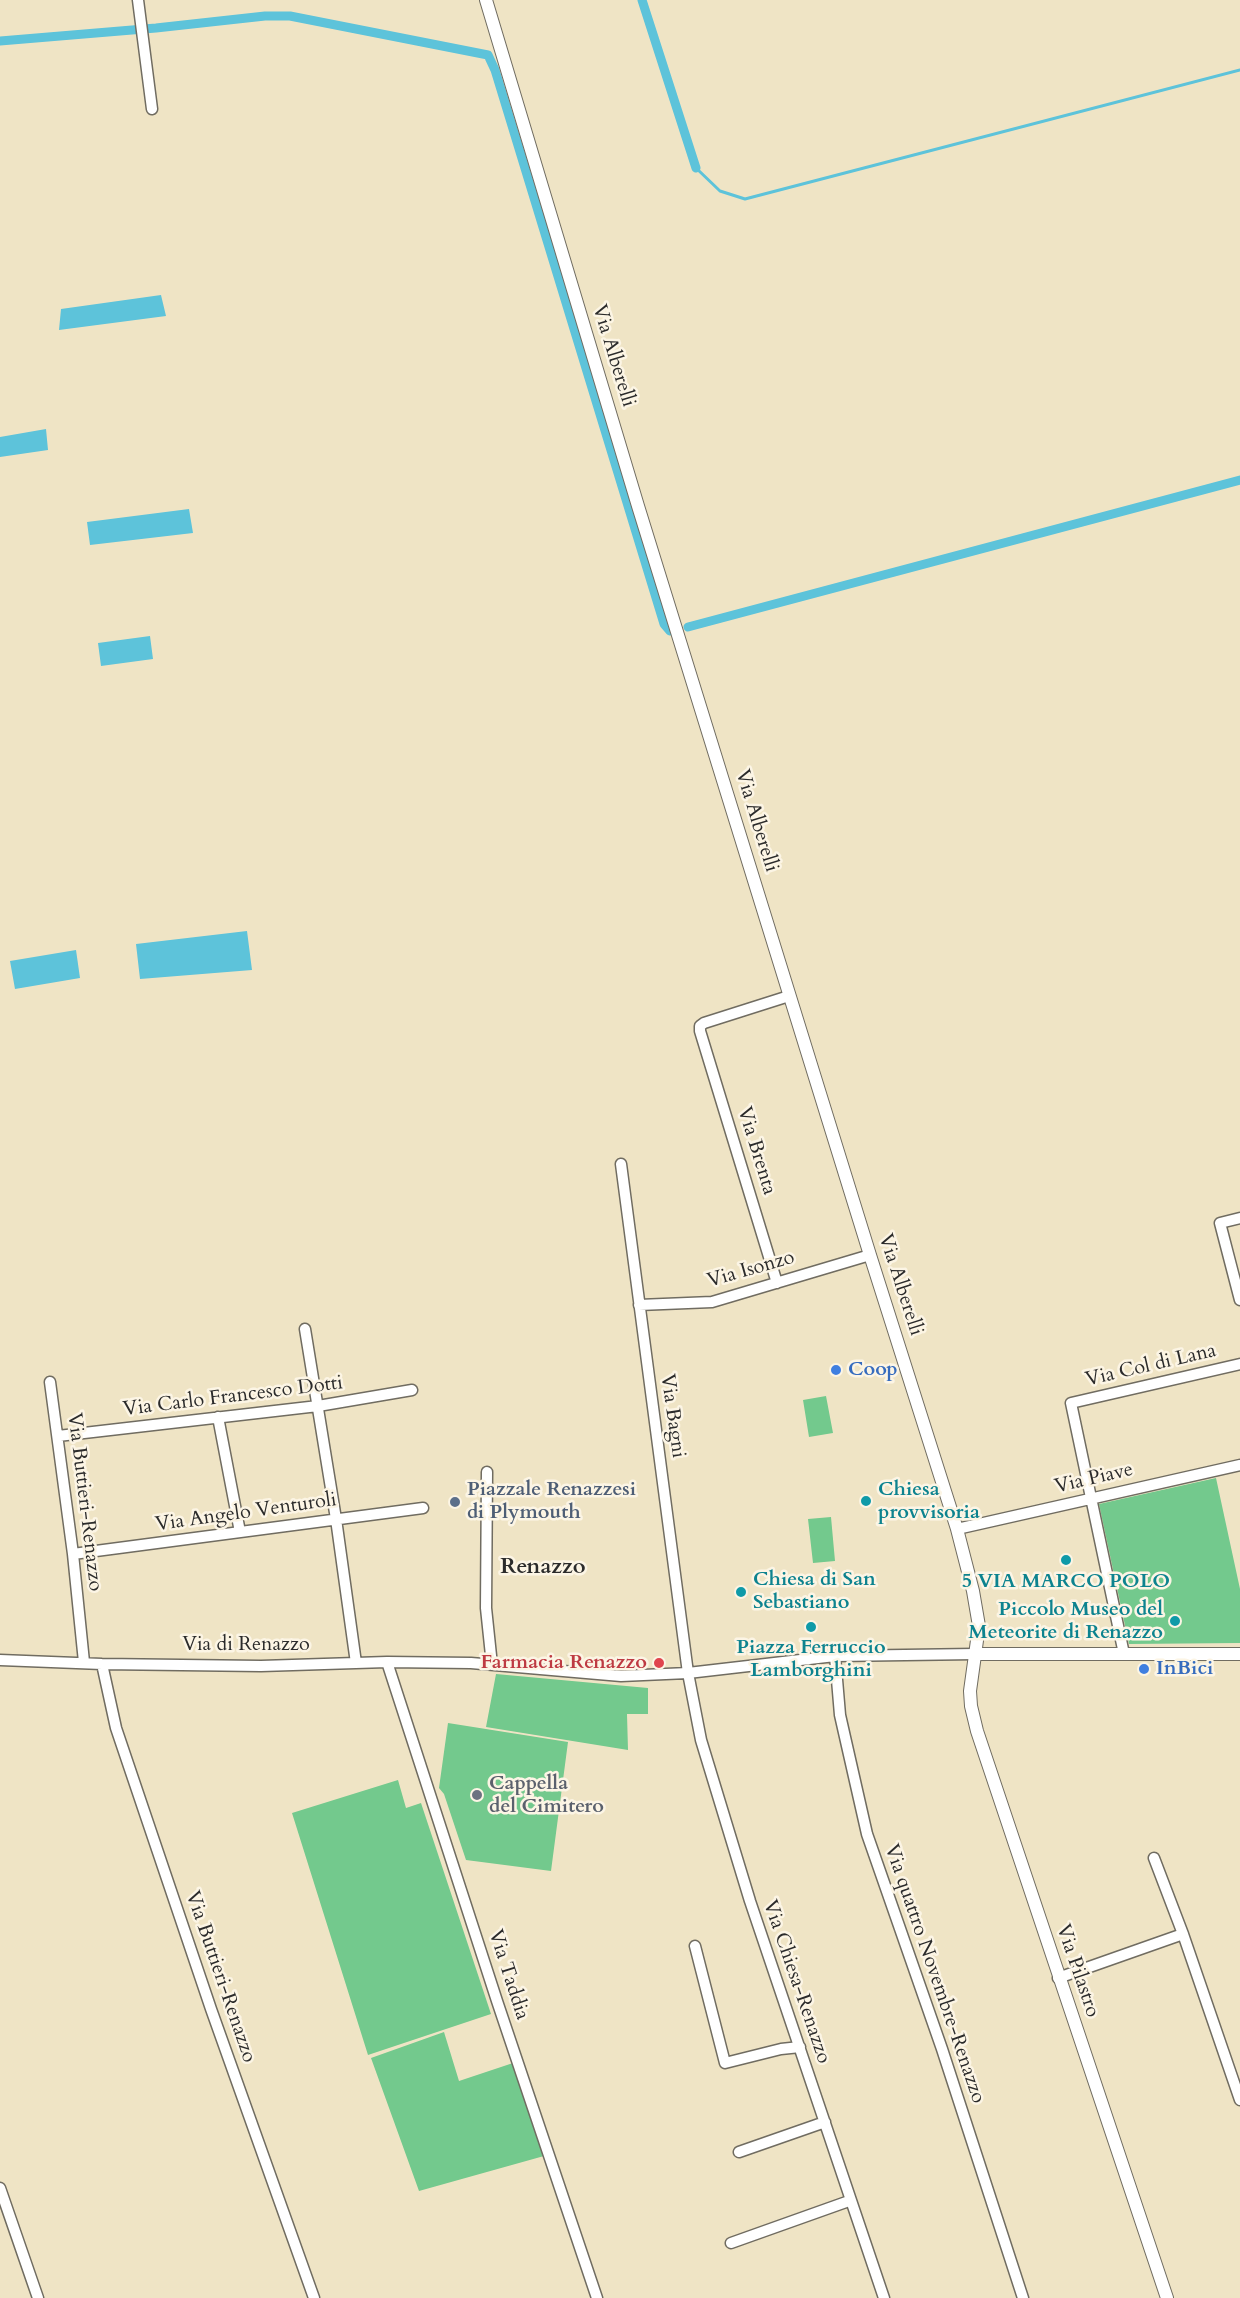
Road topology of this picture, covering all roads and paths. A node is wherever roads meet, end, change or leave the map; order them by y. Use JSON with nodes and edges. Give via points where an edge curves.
{"nodes":[{"id":1,"x":138,"y":0,"type":"edge"},
{"id":2,"x":486,"y":0,"type":"edge"},
{"id":3,"x":152,"y":109,"type":"dead end"},
{"id":4,"x":789,"y":996,"type":"junction"},
{"id":5,"x":621,"y":1164,"type":"dead end"},
{"id":6,"x":1240,"y":1218,"type":"edge"},
{"id":7,"x":870,"y":1254,"type":"junction"},
{"id":8,"x":777,"y":1283,"type":"junction"},
{"id":9,"x":1240,"y":1300,"type":"edge"},
{"id":10,"x":639,"y":1305,"type":"junction"},
{"id":11,"x":305,"y":1329,"type":"dead end"},
{"id":12,"x":1240,"y":1364,"type":"edge"},
{"id":13,"x":51,"y":1382,"type":"dead end"},
{"id":14,"x":412,"y":1390,"type":"dead end"},
{"id":15,"x":318,"y":1406,"type":"junction"},
{"id":16,"x":218,"y":1417,"type":"junction"},
{"id":17,"x":58,"y":1436,"type":"junction"},
{"id":18,"x":1240,"y":1465,"type":"edge"},
{"id":19,"x":487,"y":1472,"type":"dead end"},
{"id":20,"x":1091,"y":1498,"type":"junction"},
{"id":21,"x":423,"y":1508,"type":"dead end"},
{"id":22,"x":336,"y":1519,"type":"junction"},
{"id":23,"x":957,"y":1529,"type":"junction"},
{"id":24,"x":240,"y":1532,"type":"junction"},
{"id":25,"x":74,"y":1554,"type":"junction"},
{"id":26,"x":975,"y":1654,"type":"junction"},
{"id":27,"x":1124,"y":1654,"type":"junction"},
{"id":28,"x":1240,"y":1654,"type":"edge"},
{"id":29,"x":835,"y":1656,"type":"junction"},
{"id":30,"x":0,"y":1660,"type":"edge"},
{"id":31,"x":84,"y":1662,"type":"junction"},
{"id":32,"x":387,"y":1662,"type":"junction"},
{"id":33,"x":356,"y":1663,"type":"junction"},
{"id":34,"x":102,"y":1664,"type":"junction"},
{"id":35,"x":492,"y":1665,"type":"junction"},
{"id":36,"x":688,"y":1673,"type":"junction"},
{"id":37,"x":1154,"y":1858,"type":"dead end"},
{"id":38,"x":1183,"y":1934,"type":"junction"},
{"id":39,"x":695,"y":1946,"type":"dead end"},
{"id":40,"x":1058,"y":1978,"type":"junction"},
{"id":41,"x":800,"y":2047,"type":"junction"},
{"id":42,"x":1240,"y":2100,"type":"edge"},
{"id":43,"x":825,"y":2122,"type":"junction"},
{"id":44,"x":739,"y":2152,"type":"dead end"},
{"id":45,"x":0,"y":2188,"type":"edge"},
{"id":46,"x":849,"y":2201,"type":"junction"},
{"id":47,"x":731,"y":2243,"type":"dead end"},
{"id":48,"x":38,"y":2298,"type":"edge"},
{"id":49,"x":314,"y":2298,"type":"edge"},
{"id":50,"x":597,"y":2298,"type":"edge"},
{"id":51,"x":884,"y":2298,"type":"edge"},
{"id":52,"x":1023,"y":2298,"type":"edge"},
{"id":53,"x":1167,"y":2298,"type":"edge"}],
"edges":[{"from":1,"to":3,"type":"street"},
{"from":2,"to":4,"type":"street","name":"Via Alberelli"},
{"from":4,"to":7,"type":"street","name":"Via Alberelli"},
{"from":4,"to":8,"type":"street","name":"Via Brenta","via":[[700,1026]]},
{"from":5,"to":10,"type":"street","name":"Via Bagni"},
{"from":6,"to":9,"type":"street","via":[[1220,1223]]},
{"from":7,"to":8,"type":"street","name":"Via Isonzo"},
{"from":7,"to":23,"type":"street","name":"Via Alberelli"},
{"from":8,"to":10,"type":"street","name":"Via Isonzo","via":[[712,1302]]},
{"from":10,"to":36,"type":"street","name":"Via Bagni"},
{"from":11,"to":15,"type":"street"},
{"from":12,"to":20,"type":"street","name":"Via Col di Lana","via":[[1071,1402]]},
{"from":13,"to":17,"type":"street","name":"Via Buttieri-Renazzo"},
{"from":14,"to":15,"type":"street","name":"Via Carlo Francesco Dotti"},
{"from":15,"to":16,"type":"street","name":"Via Carlo Francesco Dotti"},
{"from":15,"to":22,"type":"street"},
{"from":16,"to":17,"type":"street","name":"Via Carlo Francesco Dotti"},
{"from":16,"to":24,"type":"street"},
{"from":17,"to":25,"type":"street","name":"Via Buttieri-Renazzo"},
{"from":18,"to":20,"type":"street","name":"Via Piave"},
{"from":19,"to":35,"type":"street","via":[[486,1608]]},
{"from":20,"to":23,"type":"street","name":"Via Piave"},
{"from":20,"to":27,"type":"street"},
{"from":21,"to":22,"type":"street","name":"Via Angelo Venturoli"},
{"from":22,"to":24,"type":"street","name":"Via Angelo Venturoli"},
{"from":22,"to":33,"type":"street"},
{"from":23,"to":26,"type":"street","name":"Via Alberelli","via":[[979,1626]]},
{"from":24,"to":25,"type":"street","name":"Via Angelo Venturoli"},
{"from":25,"to":31,"type":"street","name":"Via Buttieri-Renazzo"},
{"from":26,"to":27,"type":"street","name":"Via di Renazzo"},
{"from":26,"to":29,"type":"street","name":"Via di Renazzo"},
{"from":26,"to":40,"type":"street","name":"Via Pilastro","via":[[970,1691],[977,1731]]},
{"from":27,"to":28,"type":"street","name":"Via di Renazzo"},
{"from":29,"to":36,"type":"street","name":"Via di Renazzo"},
{"from":29,"to":52,"type":"street","name":"Via quattro Novembre-Renazzo","via":[[840,1715],[867,1834]]},
{"from":30,"to":31,"type":"street","name":"Via di Renazzo"},
{"from":31,"to":34,"type":"street","name":"Via di Renazzo"},
{"from":32,"to":33,"type":"street","name":"Via di Renazzo"},
{"from":32,"to":35,"type":"street","name":"Via di Renazzo"},
{"from":32,"to":50,"type":"street","name":"Via Taddia"},
{"from":33,"to":34,"type":"street","name":"Via di Renazzo"},
{"from":34,"to":49,"type":"street","name":"Via Buttieri-Renazzo","via":[[116,1728]]},
{"from":35,"to":36,"type":"street","name":"Via di Renazzo","via":[[621,1676]]},
{"from":36,"to":41,"type":"street","name":"Via Chiesa-Renazzo","via":[[700,1740]]},
{"from":37,"to":38,"type":"street"},
{"from":38,"to":40,"type":"street"},
{"from":38,"to":42,"type":"street"},
{"from":39,"to":41,"type":"street","via":[[725,2063]]},
{"from":40,"to":53,"type":"street","name":"Via Pilastro"},
{"from":41,"to":43,"type":"street","name":"Via Chiesa-Renazzo"},
{"from":43,"to":44,"type":"street"},
{"from":43,"to":46,"type":"street","name":"Via Chiesa-Renazzo"},
{"from":45,"to":48,"type":"street"},
{"from":46,"to":47,"type":"street"},
{"from":46,"to":51,"type":"street","name":"Via Chiesa-Renazzo"}]}
